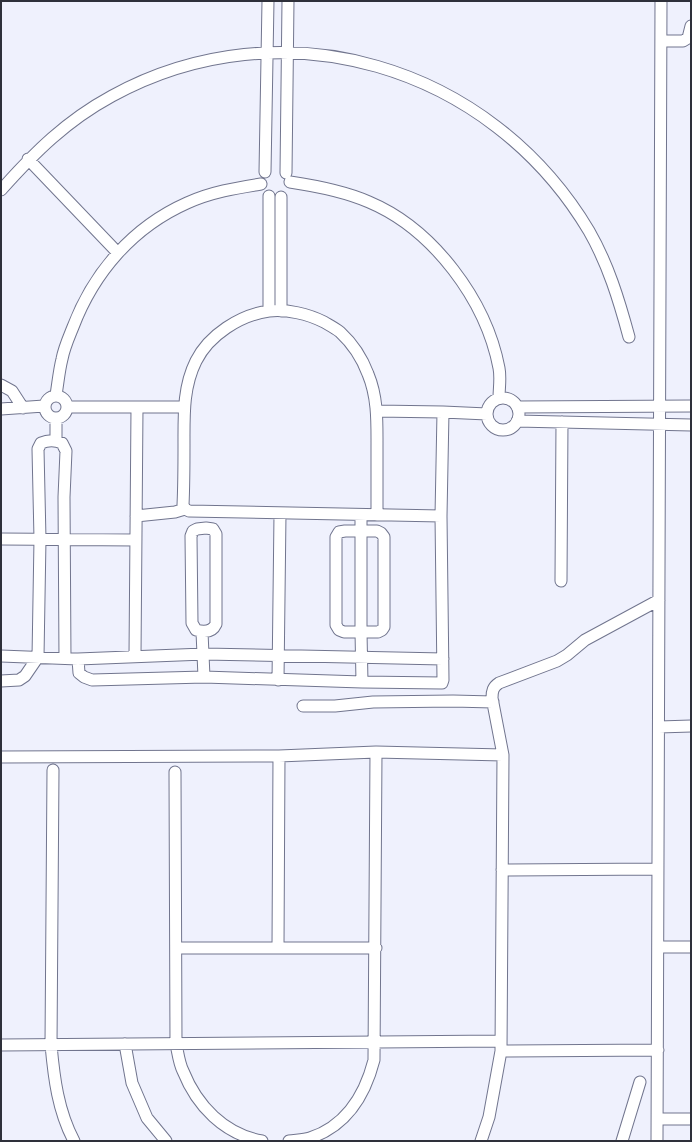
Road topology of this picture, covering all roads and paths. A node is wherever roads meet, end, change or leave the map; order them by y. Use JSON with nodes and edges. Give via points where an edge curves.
{"nodes":[{"id":1,"x":268,"y":1,"type":"edge"},
{"id":2,"x":288,"y":1,"type":"edge"},
{"id":3,"x":661,"y":1,"type":"edge"},
{"id":4,"x":691,"y":26,"type":"edge"},
{"id":5,"x":661,"y":41,"type":"junction"},
{"id":6,"x":267,"y":52,"type":"junction"},
{"id":7,"x":288,"y":52,"type":"junction"},
{"id":8,"x":28,"y":159,"type":"junction"},
{"id":9,"x":265,"y":172,"type":"junction"},
{"id":10,"x":288,"y":177,"type":"junction"},
{"id":11,"x":261,"y":184,"type":"junction"},
{"id":12,"x":1,"y":190,"type":"edge"},
{"id":13,"x":269,"y":196,"type":"junction"},
{"id":14,"x":281,"y":196,"type":"junction"},
{"id":15,"x":117,"y":252,"type":"junction"},
{"id":16,"x":269,"y":311,"type":"junction"},
{"id":17,"x":281,"y":311,"type":"junction"},
{"id":18,"x":629,"y":337,"type":"dead end"},
{"id":19,"x":1,"y":385,"type":"edge"},
{"id":20,"x":56,"y":395,"type":"junction"},
{"id":21,"x":499,"y":398,"type":"junction"},
{"id":22,"x":44,"y":406,"type":"junction"},
{"id":23,"x":660,"y":406,"type":"junction"},
{"id":24,"x":691,"y":406,"type":"edge"},
{"id":25,"x":67,"y":407,"type":"junction"},
{"id":26,"x":184,"y":407,"type":"junction"},
{"id":27,"x":517,"y":407,"type":"junction"},
{"id":28,"x":23,"y":408,"type":"junction"},
{"id":29,"x":137,"y":408,"type":"junction"},
{"id":30,"x":1,"y":409,"type":"edge"},
{"id":31,"x":377,"y":411,"type":"junction"},
{"id":32,"x":443,"y":412,"type":"junction"},
{"id":33,"x":487,"y":414,"type":"junction"},
{"id":34,"x":56,"y":418,"type":"junction"},
{"id":35,"x":517,"y":422,"type":"junction"},
{"id":36,"x":562,"y":422,"type":"junction"},
{"id":37,"x":660,"y":424,"type":"junction"},
{"id":38,"x":691,"y":425,"type":"edge"},
{"id":39,"x":56,"y":441,"type":"junction"},
{"id":40,"x":186,"y":509,"type":"junction"},
{"id":41,"x":205,"y":511,"type":"junction"},
{"id":42,"x":280,"y":514,"type":"junction"},
{"id":43,"x":361,"y":515,"type":"junction"},
{"id":44,"x":377,"y":515,"type":"junction"},
{"id":45,"x":136,"y":516,"type":"junction"},
{"id":46,"x":441,"y":516,"type":"junction"},
{"id":47,"x":206,"y":528,"type":"junction"},
{"id":48,"x":361,"y":531,"type":"junction"},
{"id":49,"x":1,"y":539,"type":"edge"},
{"id":50,"x":40,"y":539,"type":"junction"},
{"id":51,"x":65,"y":540,"type":"junction"},
{"id":52,"x":136,"y":540,"type":"junction"},
{"id":53,"x":561,"y":581,"type":"dead end"},
{"id":54,"x":659,"y":600,"type":"junction"},
{"id":55,"x":202,"y":632,"type":"junction"},
{"id":56,"x":361,"y":632,"type":"junction"},
{"id":57,"x":204,"y":654,"type":"junction"},
{"id":58,"x":1,"y":656,"type":"edge"},
{"id":59,"x":135,"y":656,"type":"junction"},
{"id":60,"x":278,"y":656,"type":"junction"},
{"id":61,"x":38,"y":657,"type":"junction"},
{"id":62,"x":361,"y":657,"type":"junction"},
{"id":63,"x":65,"y":658,"type":"junction"},
{"id":64,"x":78,"y":659,"type":"junction"},
{"id":65,"x":443,"y":659,"type":"junction"},
{"id":66,"x":204,"y":677,"type":"junction"},
{"id":67,"x":278,"y":680,"type":"junction"},
{"id":68,"x":1,"y":681,"type":"edge"},
{"id":69,"x":362,"y":682,"type":"junction"},
{"id":70,"x":493,"y":702,"type":"junction"},
{"id":71,"x":303,"y":706,"type":"dead end"},
{"id":72,"x":659,"y":726,"type":"junction"},
{"id":73,"x":691,"y":726,"type":"edge"},
{"id":74,"x":376,"y":752,"type":"junction"},
{"id":75,"x":503,"y":755,"type":"junction"},
{"id":76,"x":279,"y":756,"type":"junction"},
{"id":77,"x":1,"y":757,"type":"edge"},
{"id":78,"x":53,"y":770,"type":"dead end"},
{"id":79,"x":175,"y":772,"type":"dead end"},
{"id":80,"x":658,"y":869,"type":"junction"},
{"id":81,"x":502,"y":870,"type":"junction"},
{"id":82,"x":176,"y":948,"type":"junction"},
{"id":83,"x":278,"y":948,"type":"junction"},
{"id":84,"x":376,"y":948,"type":"junction"},
{"id":85,"x":658,"y":948,"type":"junction"},
{"id":86,"x":691,"y":948,"type":"edge"},
{"id":87,"x":375,"y":1043,"type":"junction"},
{"id":88,"x":51,"y":1044,"type":"junction"},
{"id":89,"x":125,"y":1044,"type":"junction"},
{"id":90,"x":176,"y":1044,"type":"junction"},
{"id":91,"x":1,"y":1045,"type":"edge"},
{"id":92,"x":501,"y":1046,"type":"junction"},
{"id":93,"x":658,"y":1050,"type":"junction"},
{"id":94,"x":640,"y":1082,"type":"dead end"},
{"id":95,"x":658,"y":1118,"type":"junction"},
{"id":96,"x":691,"y":1119,"type":"edge"},
{"id":97,"x":74,"y":1141,"type":"edge"},
{"id":98,"x":166,"y":1141,"type":"edge"},
{"id":99,"x":262,"y":1141,"type":"edge"},
{"id":100,"x":289,"y":1141,"type":"edge"},
{"id":101,"x":481,"y":1141,"type":"edge"},
{"id":102,"x":622,"y":1141,"type":"edge"},
{"id":103,"x":658,"y":1141,"type":"edge"}],
"edges":[{"from":1,"to":6,"type":"street"},
{"from":2,"to":7,"type":"street"},
{"from":3,"to":5,"type":"street"},
{"from":4,"to":5,"type":"street","via":[[688,38],[683,41]]},
{"from":5,"to":23,"type":"street"},
{"from":6,"to":7,"type":"street"},
{"from":6,"to":8,"type":"street","via":[[206,61],[142,81],[83,113]]},
{"from":6,"to":9,"type":"street"},
{"from":7,"to":10,"type":"street"},
{"from":7,"to":18,"type":"street","via":[[345,59],[390,70],[450,96],[505,132],[552,178],[589,232],[617,292]]},
{"from":8,"to":12,"type":"street"},
{"from":8,"to":15,"type":"street"},
{"from":9,"to":10,"type":"street","via":[[278,168]]},
{"from":9,"to":11,"type":"street"},
{"from":10,"to":14,"type":"street","via":[[288,191]]},
{"from":10,"to":21,"type":"street","via":[[370,202],[397,217],[424,237],[464,284],[482,317],[499,369]]},
{"from":11,"to":13,"type":"street"},
{"from":11,"to":15,"type":"street","via":[[212,194],[187,203],[142,230]]},
{"from":13,"to":14,"type":"street"},
{"from":13,"to":16,"type":"street"},
{"from":14,"to":17,"type":"street"},
{"from":15,"to":20,"type":"street","via":[[91,287],[79,309],[62,358]]},
{"from":16,"to":17,"type":"street"},
{"from":16,"to":26,"type":"street","via":[[247,317],[227,327],[210,341],[188,380]]},
{"from":17,"to":31,"type":"street","via":[[302,313],[339,331],[359,354],[369,375]]},
{"from":19,"to":28,"type":"street","via":[[12,391]]},
{"from":20,"to":22,"type":"street","via":[[48,398]]},
{"from":20,"to":25,"type":"street","via":[[64,398]]},
{"from":21,"to":27,"type":"street","via":[[510,399]]},
{"from":21,"to":33,"type":"street","via":[[490,404]]},
{"from":22,"to":28,"type":"street"},
{"from":22,"to":34,"type":"street","via":[[48,415]]},
{"from":23,"to":24,"type":"street"},
{"from":23,"to":27,"type":"street"},
{"from":23,"to":37,"type":"street"},
{"from":25,"to":29,"type":"street"},
{"from":25,"to":34,"type":"street","via":[[64,415]]},
{"from":26,"to":29,"type":"street"},
{"from":26,"to":40,"type":"street","via":[[183,505]]},
{"from":27,"to":35,"type":"street"},
{"from":28,"to":30,"type":"street"},
{"from":29,"to":45,"type":"street"},
{"from":31,"to":32,"type":"street"},
{"from":31,"to":44,"type":"street"},
{"from":32,"to":33,"type":"street"},
{"from":32,"to":46,"type":"street"},
{"from":33,"to":35,"type":"street","via":[[492,425],[502,430]]},
{"from":34,"to":39,"type":"street"},
{"from":35,"to":36,"type":"street"},
{"from":36,"to":37,"type":"street"},
{"from":36,"to":53,"type":"street"},
{"from":37,"to":38,"type":"street"},
{"from":37,"to":54,"type":"street"},
{"from":39,"to":50,"type":"street","via":[[41,443],[38,450]]},
{"from":39,"to":51,"type":"street","via":[[62,443],[66,451]]},
{"from":40,"to":41,"type":"street"},
{"from":40,"to":45,"type":"street"},
{"from":41,"to":42,"type":"street"},
{"from":41,"to":47,"type":"street"},
{"from":42,"to":43,"type":"street"},
{"from":42,"to":60,"type":"street"},
{"from":43,"to":44,"type":"street"},
{"from":43,"to":48,"type":"street"},
{"from":44,"to":46,"type":"street"},
{"from":45,"to":52,"type":"street"},
{"from":46,"to":65,"type":"street"},
{"from":47,"to":55,"type":"street","via":[[197,528],[191,536],[192,623],[196,630]]},
{"from":47,"to":55,"type":"street","via":[[213,528],[216,534],[216,624],[212,630]]},
{"from":48,"to":56,"type":"street"},
{"from":48,"to":56,"type":"street","via":[[377,531],[384,537],[384,627],[378,632]]},
{"from":48,"to":56,"type":"street","via":[[339,532],[336,537],[336,625],[344,632]]},
{"from":49,"to":50,"type":"street"},
{"from":50,"to":51,"type":"street"},
{"from":50,"to":61,"type":"street"},
{"from":51,"to":52,"type":"street"},
{"from":51,"to":63,"type":"street"},
{"from":52,"to":59,"type":"street"},
{"from":54,"to":70,"type":"street","via":[[585,640],[557,661],[499,683],[492,692]]},
{"from":54,"to":72,"type":"street"},
{"from":55,"to":57,"type":"street"},
{"from":56,"to":62,"type":"street"},
{"from":57,"to":59,"type":"street"},
{"from":57,"to":60,"type":"street"},
{"from":57,"to":66,"type":"street"},
{"from":58,"to":61,"type":"street"},
{"from":59,"to":64,"type":"street"},
{"from":60,"to":62,"type":"street"},
{"from":60,"to":67,"type":"street"},
{"from":61,"to":63,"type":"street"},
{"from":61,"to":68,"type":"street","via":[[25,676],[19,680]]},
{"from":62,"to":65,"type":"street"},
{"from":62,"to":69,"type":"street"},
{"from":63,"to":64,"type":"street"},
{"from":64,"to":66,"type":"street","via":[[79,673],[92,680]]},
{"from":65,"to":69,"type":"street","via":[[442,683]]},
{"from":66,"to":67,"type":"street"},
{"from":67,"to":69,"type":"street"},
{"from":70,"to":71,"type":"street","via":[[373,702]]},
{"from":70,"to":75,"type":"street"},
{"from":72,"to":73,"type":"street"},
{"from":72,"to":80,"type":"street"},
{"from":74,"to":75,"type":"street"},
{"from":74,"to":76,"type":"street"},
{"from":74,"to":84,"type":"street"},
{"from":75,"to":81,"type":"street"},
{"from":76,"to":77,"type":"street"},
{"from":76,"to":83,"type":"street"},
{"from":78,"to":88,"type":"street"},
{"from":79,"to":82,"type":"street"},
{"from":80,"to":81,"type":"street"},
{"from":80,"to":85,"type":"street"},
{"from":81,"to":92,"type":"street"},
{"from":82,"to":83,"type":"street"},
{"from":82,"to":90,"type":"street"},
{"from":83,"to":84,"type":"street"},
{"from":84,"to":87,"type":"street"},
{"from":85,"to":86,"type":"street"},
{"from":85,"to":93,"type":"street"},
{"from":87,"to":90,"type":"street"},
{"from":87,"to":92,"type":"street"},
{"from":87,"to":100,"type":"street","via":[[370,1077],[353,1108],[326,1130],[310,1138]]},
{"from":88,"to":89,"type":"street"},
{"from":88,"to":91,"type":"street"},
{"from":88,"to":97,"type":"street","via":[[60,1104]]},
{"from":89,"to":90,"type":"street"},
{"from":89,"to":98,"type":"street","via":[[132,1083],[147,1118]]},
{"from":90,"to":99,"type":"street","via":[[182,1070],[200,1102],[214,1118],[231,1130],[250,1139]]},
{"from":92,"to":93,"type":"street"},
{"from":92,"to":101,"type":"street","via":[[489,1118]]},
{"from":93,"to":95,"type":"street"},
{"from":94,"to":102,"type":"street"},
{"from":95,"to":96,"type":"street"},
{"from":95,"to":103,"type":"street"}]}
